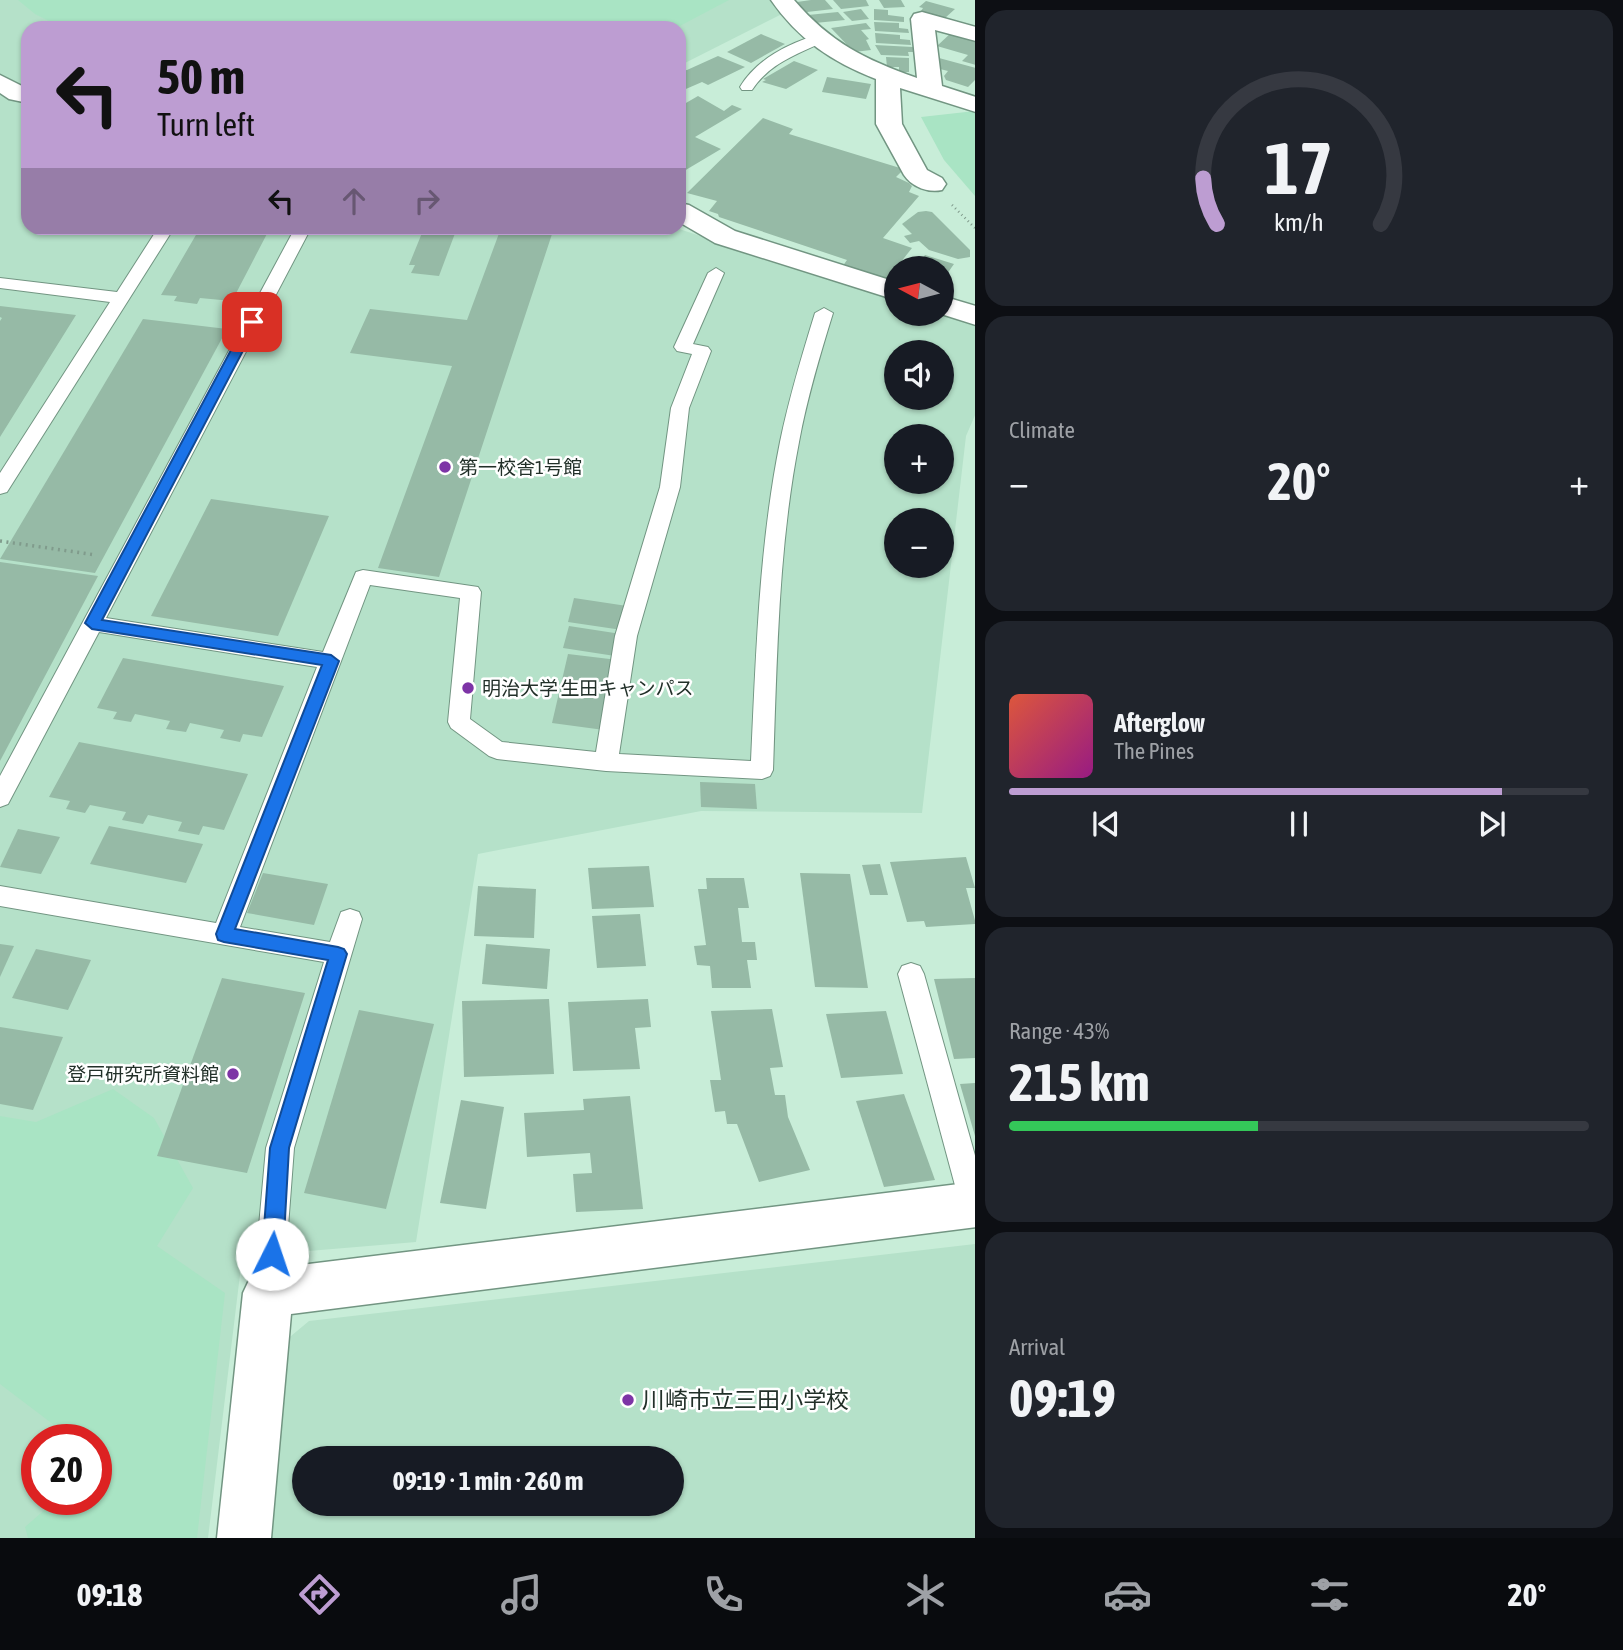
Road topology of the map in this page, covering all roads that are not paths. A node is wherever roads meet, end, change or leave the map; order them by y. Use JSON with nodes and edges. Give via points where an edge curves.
{"nodes":[{"id":1,"x":782,"y":0,"type":"edge"},
{"id":2,"x":975,"y":34,"type":"edge"},
{"id":3,"x":818,"y":39,"type":"junction"},
{"id":4,"x":888,"y":76,"type":"junction"},
{"id":5,"x":0,"y":82,"type":"edge"},
{"id":6,"x":747,"y":87,"type":"dead end"},
{"id":7,"x":930,"y":90,"type":"junction"},
{"id":8,"x":21,"y":95,"type":"edge"},
{"id":9,"x":975,"y":105,"type":"edge"},
{"id":10,"x":933,"y":184,"type":"dead end"},
{"id":11,"x":686,"y":215,"type":"edge"},
{"id":12,"x":162,"y":235,"type":"edge"},
{"id":13,"x":299,"y":235,"type":"edge"},
{"id":14,"x":716,"y":273,"type":"dead end"},
{"id":15,"x":0,"y":283,"type":"edge"},
{"id":16,"x":884,"y":286,"type":"edge"},
{"id":17,"x":122,"y":298,"type":"junction"},
{"id":18,"x":954,"y":309,"type":"edge"},
{"id":19,"x":824,"y":313,"type":"dead end"},
{"id":20,"x":975,"y":316,"type":"edge"},
{"id":21,"x":0,"y":488,"type":"edge"},
{"id":22,"x":92,"y":623,"type":"junction"},
{"id":23,"x":331,"y":661,"type":"junction"},
{"id":24,"x":606,"y":762,"type":"junction"},
{"id":25,"x":0,"y":798,"type":"edge"},
{"id":26,"x":0,"y":896,"type":"edge"},
{"id":27,"x":350,"y":919,"type":"dead end"},
{"id":28,"x":224,"y":934,"type":"junction"},
{"id":29,"x":338,"y":954,"type":"junction"},
{"id":30,"x":911,"y":974,"type":"dead end"},
{"id":31,"x":974,"y":1204,"type":"edge"},
{"id":32,"x":268,"y":1293,"type":"junction"},
{"id":33,"x":244,"y":1538,"type":"edge"}],
"edges":[{"from":1,"to":3,"type":"street"},
{"from":2,"to":7,"type":"street","via":[[922,19]]},
{"from":3,"to":4,"type":"street"},
{"from":3,"to":6,"type":"lane","via":[[763,66]]},
{"from":4,"to":7,"type":"street"},
{"from":4,"to":10,"type":"street","via":[[889,124],[917,175]]},
{"from":5,"to":8,"type":"street"},
{"from":7,"to":9,"type":"street"},
{"from":11,"to":16,"type":"street","via":[[725,237]]},
{"from":12,"to":17,"type":"lane"},
{"from":13,"to":22,"type":"lane"},
{"from":14,"to":24,"type":"lane","via":[[682,347],[702,351],[680,408],[670,487],[626,636]]},
{"from":15,"to":17,"type":"lane"},
{"from":17,"to":21,"type":"lane"},
{"from":18,"to":20,"type":"street"},
{"from":19,"to":24,"type":"lane","via":[[786,460],[770,591],[762,770]]},
{"from":22,"to":23,"type":"lane"},
{"from":22,"to":25,"type":"lane"},
{"from":23,"to":24,"type":"lane","via":[[363,577],[471,592],[459,722],[497,750]]},
{"from":23,"to":28,"type":"lane"},
{"from":26,"to":28,"type":"lane"},
{"from":27,"to":29,"type":"lane"},
{"from":28,"to":29,"type":"lane"},
{"from":29,"to":32,"type":"lane","via":[[279,1148]]},
{"from":30,"to":31,"type":"lane"},
{"from":31,"to":32,"type":"street"},
{"from":32,"to":33,"type":"street"}]}
